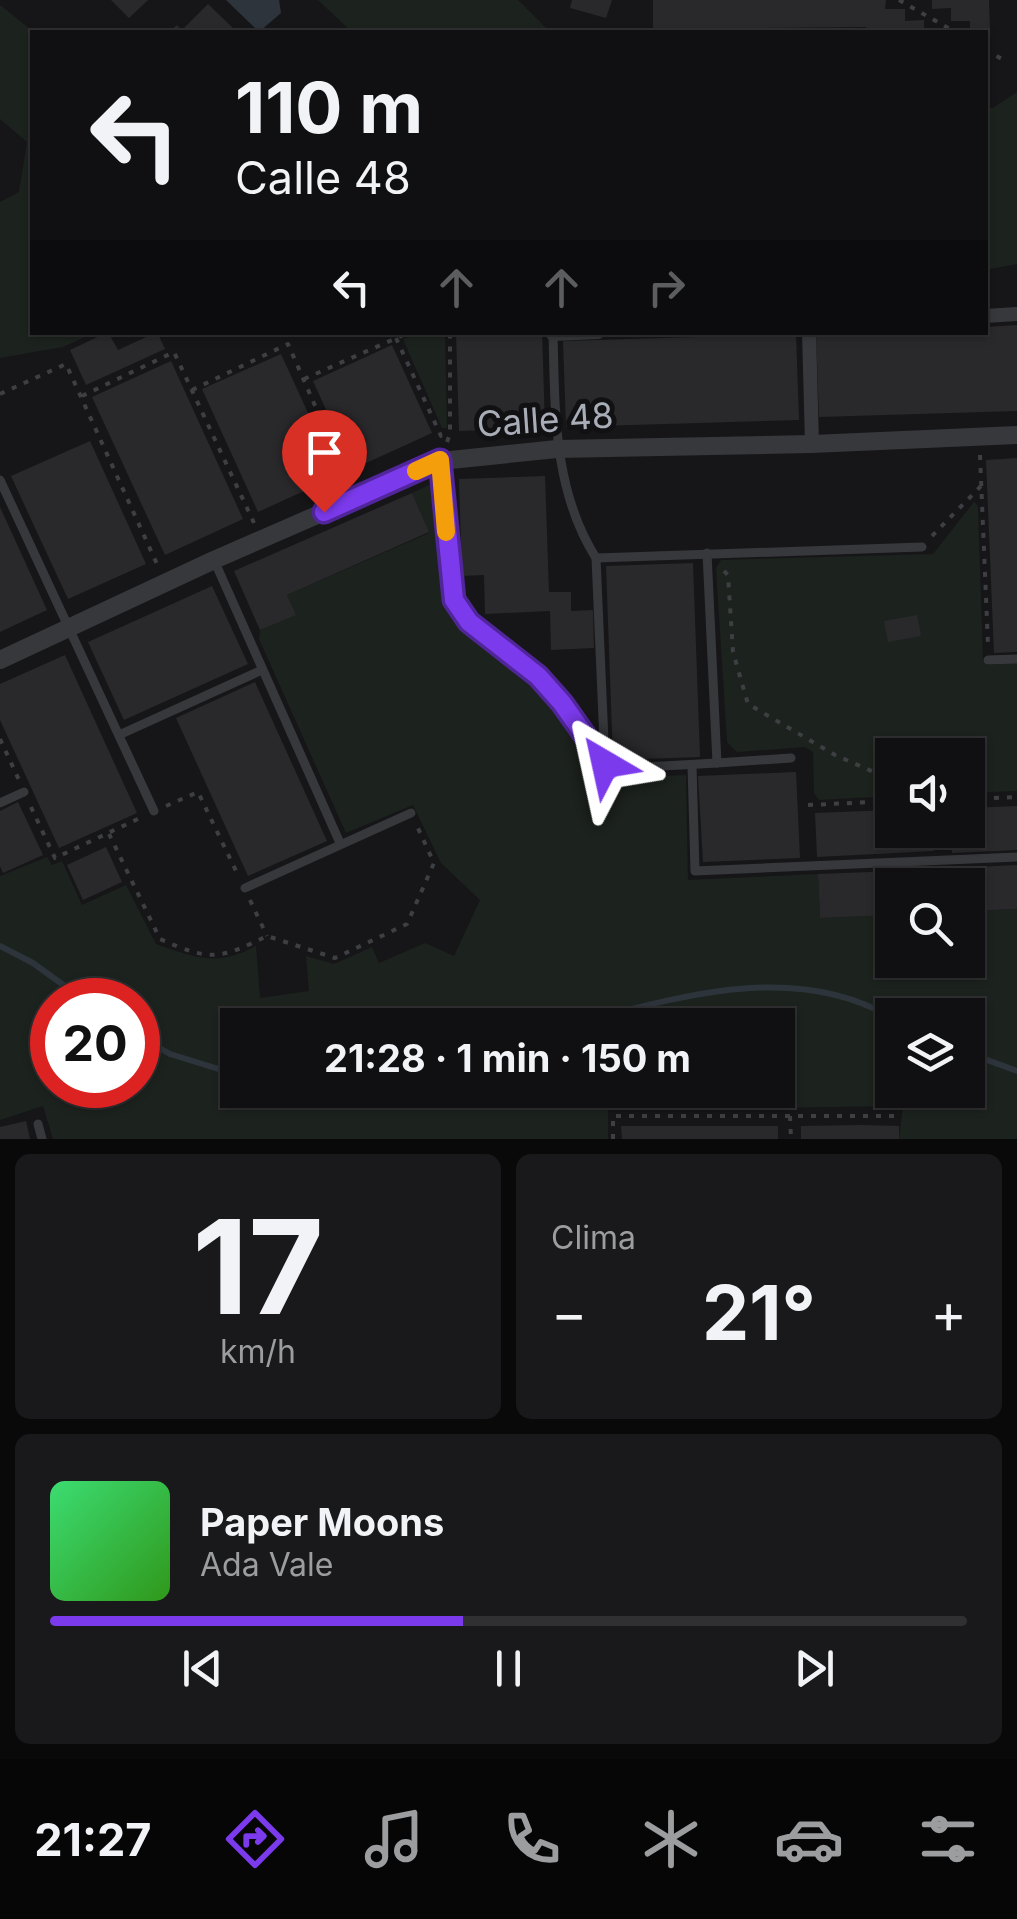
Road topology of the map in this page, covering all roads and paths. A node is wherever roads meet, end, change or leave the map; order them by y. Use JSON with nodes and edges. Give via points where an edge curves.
{"nodes":[{"id":1,"x":899,"y":0,"type":"edge"},
{"id":2,"x":952,"y":30,"type":"edge"},
{"id":3,"x":988,"y":52,"type":"edge"},
{"id":4,"x":1004,"y":60,"type":"dead end"},
{"id":5,"x":1017,"y":314,"type":"edge"},
{"id":6,"x":988,"y":316,"type":"edge"},
{"id":7,"x":403,"y":335,"type":"edge"},
{"id":8,"x":450,"y":335,"type":"edge"},
{"id":9,"x":553,"y":335,"type":"edge"},
{"id":10,"x":809,"y":335,"type":"edge"},
{"id":11,"x":396,"y":338,"type":"junction"},
{"id":12,"x":303,"y":379,"type":"junction"},
{"id":13,"x":192,"y":390,"type":"junction"},
{"id":14,"x":0,"y":394,"type":"edge"},
{"id":15,"x":82,"y":396,"type":"junction"},
{"id":16,"x":450,"y":434,"type":"junction"},
{"id":17,"x":1017,"y":434,"type":"edge"},
{"id":18,"x":979,"y":436,"type":"junction"},
{"id":19,"x":812,"y":444,"type":"junction"},
{"id":20,"x":556,"y":448,"type":"junction"},
{"id":21,"x":440,"y":460,"type":"junction"},
{"id":22,"x":0,"y":480,"type":"edge"},
{"id":23,"x":981,"y":486,"type":"junction"},
{"id":24,"x":355,"y":498,"type":"junction"},
{"id":25,"x":262,"y":538,"type":"junction"},
{"id":26,"x":922,"y":547,"type":"joint"},
{"id":27,"x":707,"y":553,"type":"junction"},
{"id":28,"x":596,"y":558,"type":"junction"},
{"id":29,"x":214,"y":560,"type":"junction"},
{"id":30,"x":165,"y":582,"type":"junction"},
{"id":31,"x":69,"y":627,"type":"junction"},
{"id":32,"x":1017,"y":659,"type":"edge"},
{"id":33,"x":0,"y":660,"type":"edge"},
{"id":34,"x":988,"y":660,"type":"joint"},
{"id":35,"x":262,"y":670,"type":"junction"},
{"id":36,"x":119,"y":735,"type":"junction"},
{"id":37,"x":791,"y":758,"type":"dead end"},
{"id":38,"x":717,"y":763,"type":"junction"},
{"id":39,"x":692,"y":765,"type":"junction"},
{"id":40,"x":607,"y":767,"type":"junction"},
{"id":41,"x":875,"y":773,"type":"edge"},
{"id":42,"x":24,"y":792,"type":"dead end"},
{"id":43,"x":198,"y":792,"type":"dead end"},
{"id":44,"x":1017,"y":797,"type":"edge"},
{"id":45,"x":985,"y":798,"type":"edge"},
{"id":46,"x":875,"y":803,"type":"edge"},
{"id":47,"x":0,"y":804,"type":"edge"},
{"id":48,"x":808,"y":805,"type":"dead end"},
{"id":49,"x":154,"y":811,"type":"dead end"},
{"id":50,"x":410,"y":813,"type":"joint"},
{"id":51,"x":340,"y":843,"type":"junction"},
{"id":52,"x":1017,"y":857,"type":"edge"},
{"id":53,"x":55,"y":858,"type":"dead end"},
{"id":54,"x":244,"y":888,"type":"junction"},
{"id":55,"x":267,"y":936,"type":"junction"},
{"id":56,"x":790,"y":1116,"type":"junction"},
{"id":57,"x":900,"y":1116,"type":"dead end"},
{"id":58,"x":38,"y":1124,"type":"dead end"},
{"id":59,"x":42,"y":1139,"type":"edge"},
{"id":60,"x":614,"y":1139,"type":"edge"},
{"id":61,"x":790,"y":1139,"type":"edge"}],
"edges":[{"from":1,"to":2,"type":"path"},
{"from":3,"to":4,"type":"path"},
{"from":5,"to":6,"type":"street"},
{"from":7,"to":11,"type":"path"},
{"from":8,"to":16,"type":"path"},
{"from":9,"to":20,"type":"lane"},
{"from":10,"to":19,"type":"street"},
{"from":11,"to":12,"type":"path"},
{"from":11,"to":16,"type":"path","via":[[442,436]]},
{"from":12,"to":13,"type":"path","via":[[288,344]]},
{"from":12,"to":24,"type":"path"},
{"from":13,"to":15,"type":"path","via":[[174,352]]},
{"from":13,"to":25,"type":"path"},
{"from":14,"to":15,"type":"path","via":[[66,364]]},
{"from":15,"to":30,"type":"path"},
{"from":16,"to":21,"type":"path"},
{"from":17,"to":18,"type":"street","name":"Calle 48"},
{"from":18,"to":19,"type":"street","name":"Calle 48"},
{"from":18,"to":23,"type":"path"},
{"from":19,"to":20,"type":"street","name":"Calle 48"},
{"from":20,"to":21,"type":"street","name":"Calle 48"},
{"from":20,"to":28,"type":"lane","via":[[581,534]]},
{"from":21,"to":24,"type":"street","name":"Calle 48"},
{"from":21,"to":40,"type":"lane","via":[[454,600],[469,622],[538,676]]},
{"from":22,"to":31,"type":"lane"},
{"from":23,"to":26,"type":"path"},
{"from":23,"to":34,"type":"path"},
{"from":24,"to":25,"type":"street","name":"Calle 48"},
{"from":25,"to":29,"type":"street","name":"Calle 48"},
{"from":26,"to":27,"type":"lane"},
{"from":27,"to":28,"type":"lane"},
{"from":27,"to":38,"type":"lane"},
{"from":27,"to":41,"type":"path","via":[[728,575],[733,652],[748,704]]},
{"from":28,"to":40,"type":"lane"},
{"from":29,"to":30,"type":"street","name":"Calle 48"},
{"from":29,"to":35,"type":"lane"},
{"from":30,"to":31,"type":"street","name":"Calle 48"},
{"from":31,"to":33,"type":"street","name":"Calle 48"},
{"from":31,"to":36,"type":"lane"},
{"from":32,"to":34,"type":"lane"},
{"from":35,"to":36,"type":"lane"},
{"from":35,"to":51,"type":"lane"},
{"from":36,"to":49,"type":"lane"},
{"from":37,"to":38,"type":"lane"},
{"from":38,"to":39,"type":"lane"},
{"from":39,"to":40,"type":"lane"},
{"from":39,"to":52,"type":"lane","via":[[695,871]]},
{"from":42,"to":47,"type":"lane"},
{"from":43,"to":54,"type":"path"},
{"from":44,"to":45,"type":"path"},
{"from":46,"to":48,"type":"path"},
{"from":50,"to":51,"type":"lane"},
{"from":50,"to":55,"type":"path","via":[[434,864],[407,924],[334,958]]},
{"from":51,"to":54,"type":"lane"},
{"from":53,"to":55,"type":"path","via":[[109,834],[160,940],[200,956],[235,952]]},
{"from":54,"to":55,"type":"path"},
{"from":56,"to":57,"type":"path"},
{"from":56,"to":60,"type":"path","via":[[613,1116]]},
{"from":56,"to":61,"type":"path"},
{"from":58,"to":59,"type":"lane"}]}
